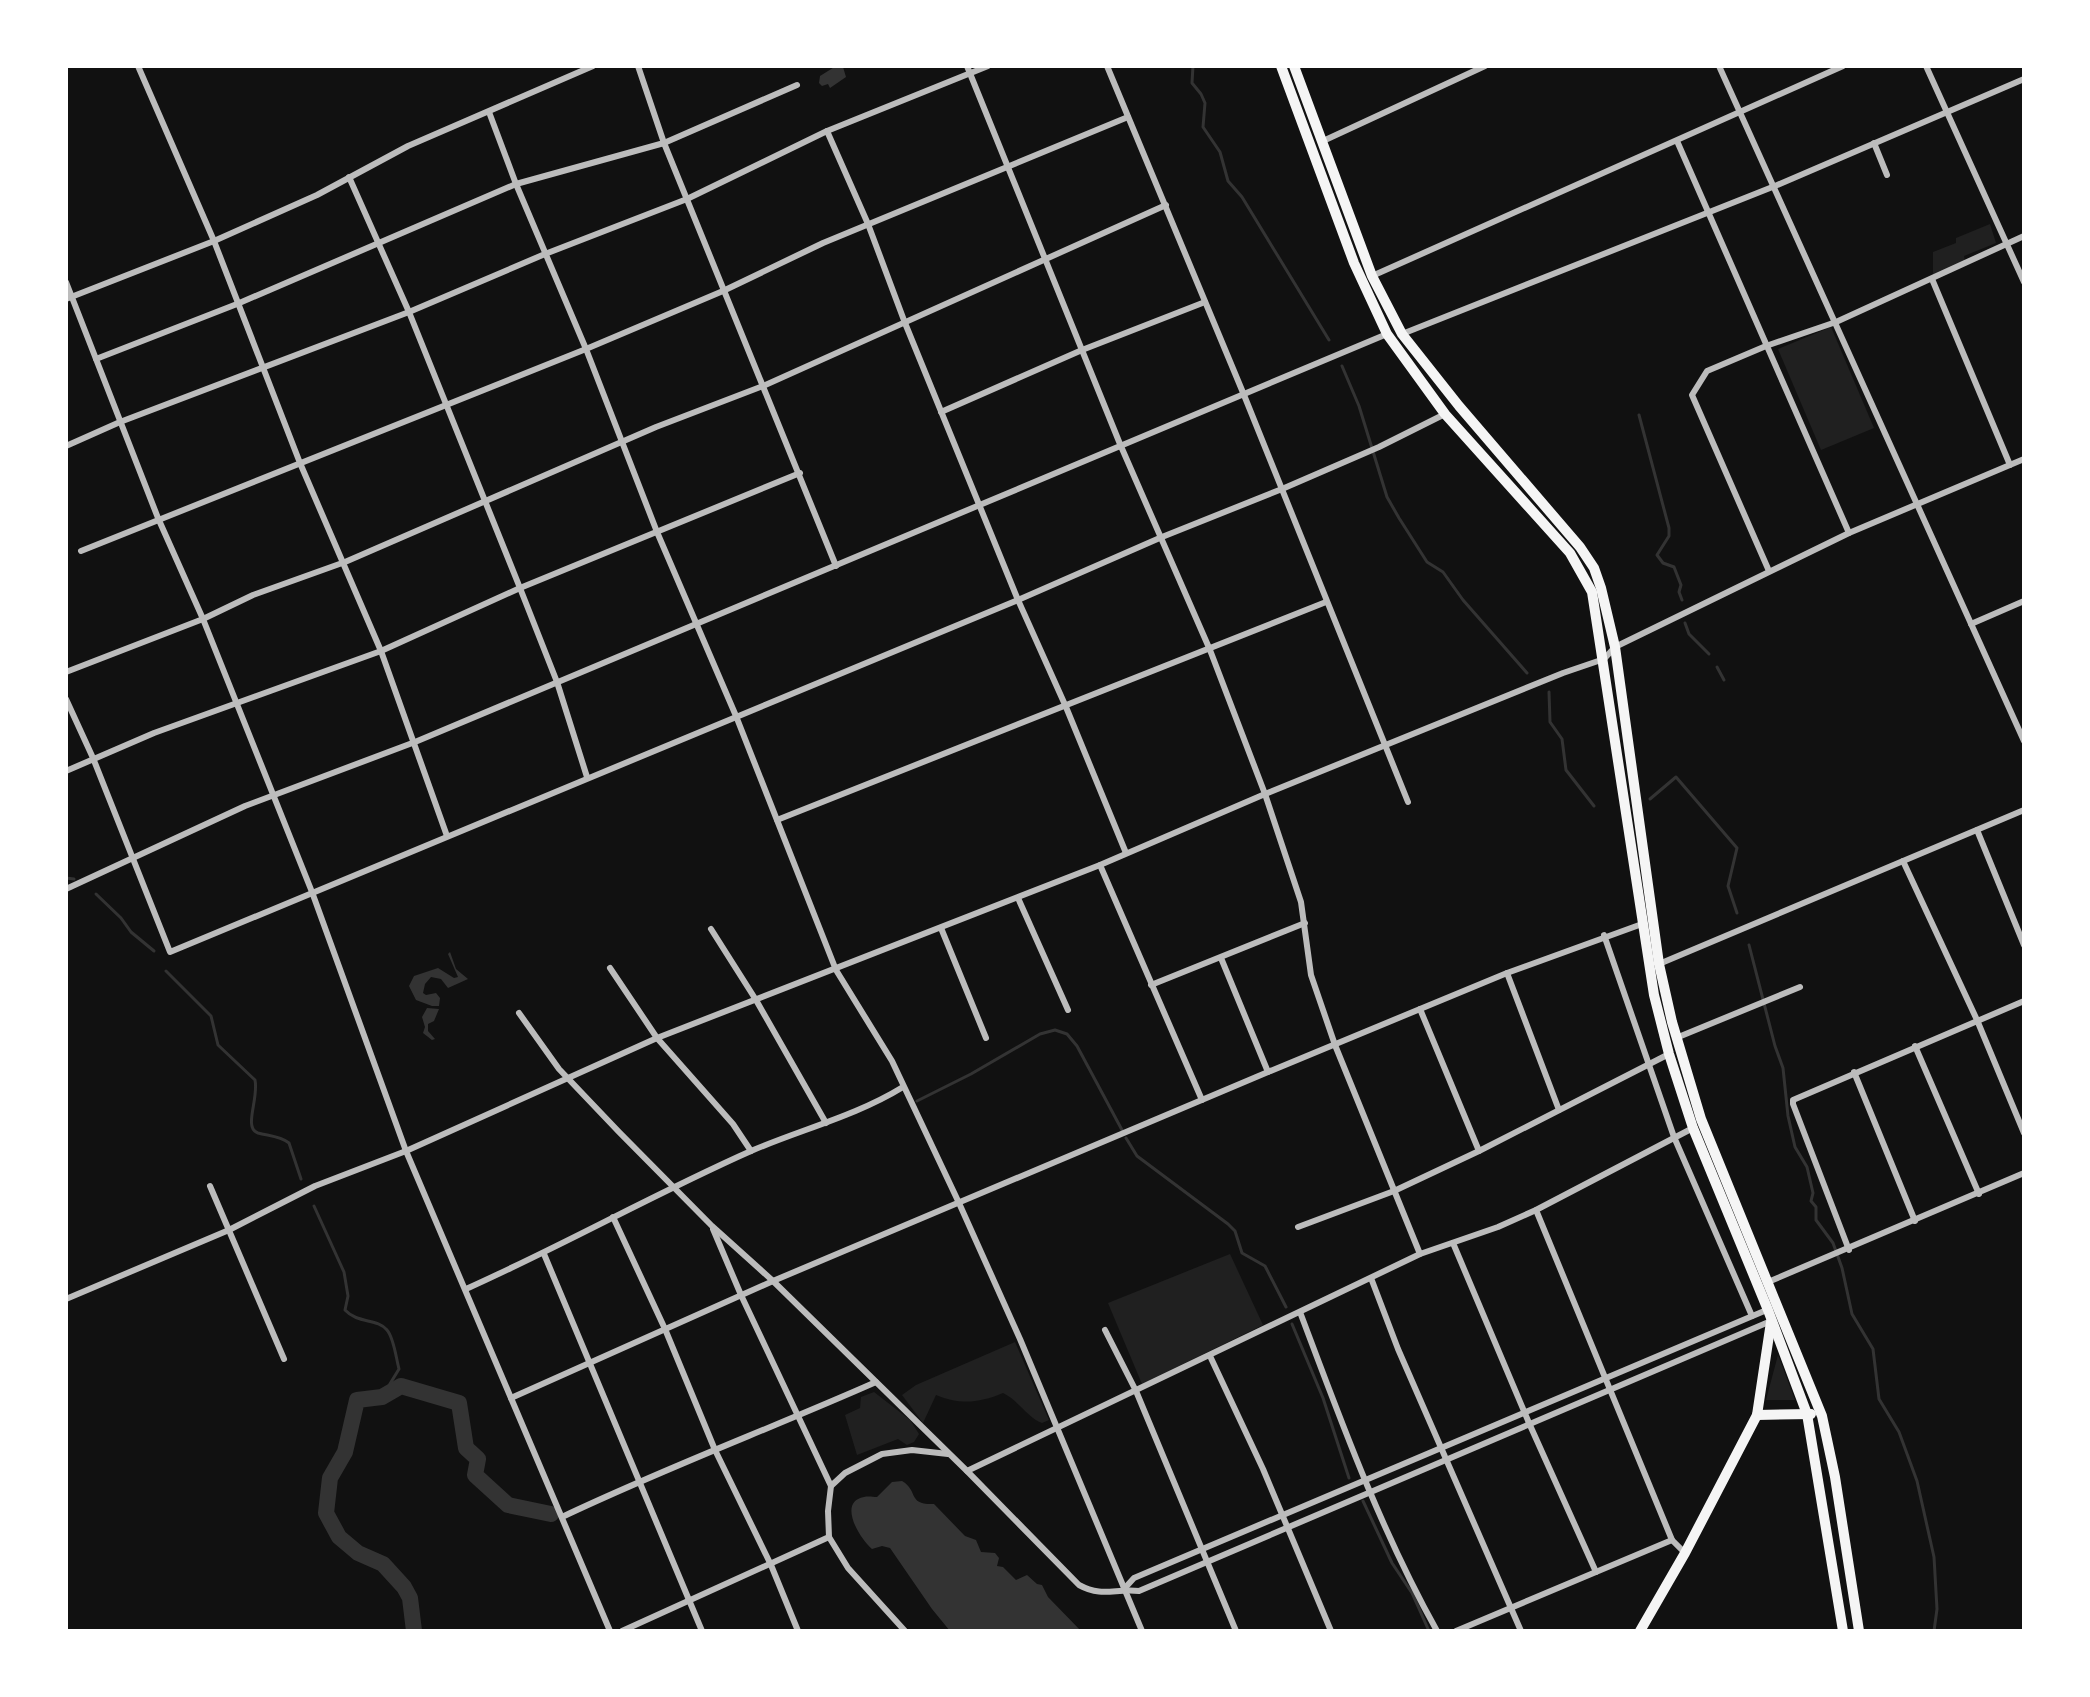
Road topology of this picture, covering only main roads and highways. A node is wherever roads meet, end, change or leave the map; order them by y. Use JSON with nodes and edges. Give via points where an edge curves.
{"nodes":[{"id":1,"x":1281,"y":66,"type":"edge"},
{"id":2,"x":1294,"y":66,"type":"edge"},
{"id":3,"x":1774,"y":1313,"type":"junction"},
{"id":4,"x":1807,"y":1414,"type":"junction"},
{"id":5,"x":1757,"y":1415,"type":"junction"},
{"id":6,"x":1822,"y":1416,"type":"junction"},
{"id":7,"x":1640,"y":1631,"type":"edge"},
{"id":8,"x":1843,"y":1631,"type":"edge"},
{"id":9,"x":1859,"y":1631,"type":"edge"}],
"edges":[{"from":1,"to":3,"type":"highway","via":[[1354,263],[1387,334],[1445,414],[1577,562],[1592,592],[1654,995],[1693,1128]]},
{"from":2,"to":3,"type":"highway","via":[[1372,276],[1402,334],[1594,568],[1615,647],[1659,964],[1676,1038],[1701,1119],[1768,1282]]},
{"from":3,"to":4,"type":"highway"},
{"from":3,"to":5,"type":"highway"},
{"from":3,"to":6,"type":"highway"},
{"from":4,"to":5,"type":"highway"},
{"from":4,"to":6,"type":"highway"},
{"from":4,"to":8,"type":"highway"},
{"from":5,"to":7,"type":"highway"},
{"from":6,"to":9,"type":"highway"}]}
